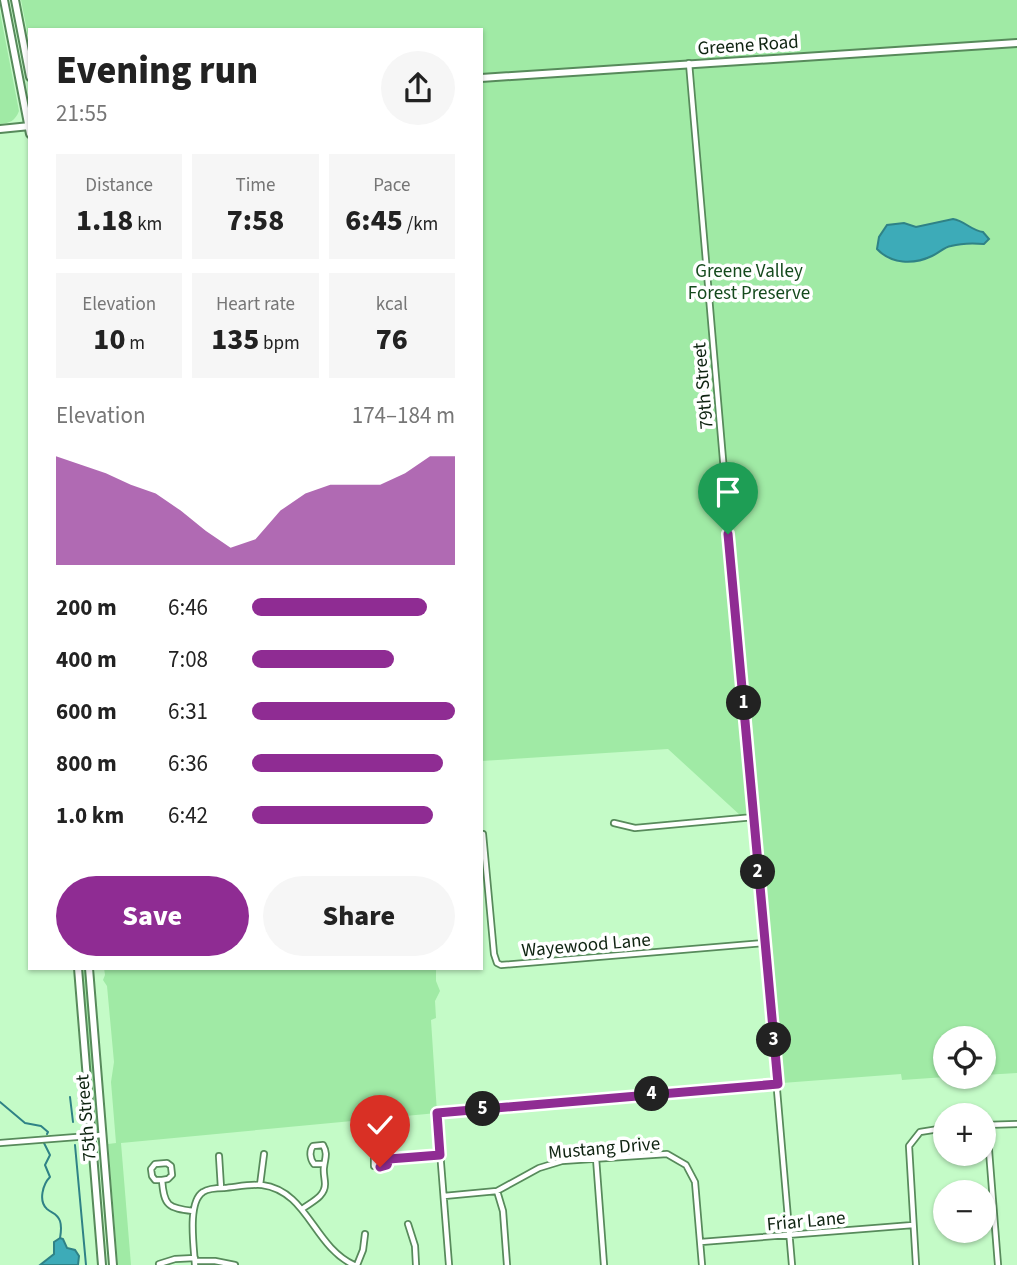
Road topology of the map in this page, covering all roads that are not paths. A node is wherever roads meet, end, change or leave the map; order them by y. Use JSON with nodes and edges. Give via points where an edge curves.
{"nodes":[{"id":1,"x":4,"y":0,"type":"edge"},
{"id":2,"x":15,"y":0,"type":"edge"},
{"id":3,"x":1017,"y":43,"type":"edge"},
{"id":4,"x":689,"y":63,"type":"junction"},
{"id":5,"x":28,"y":67,"type":"edge"},
{"id":6,"x":483,"y":78,"type":"edge"},
{"id":7,"x":28,"y":124,"type":"edge"},
{"id":8,"x":0,"y":129,"type":"edge"},
{"id":9,"x":28,"y":129,"type":"edge"},
{"id":10,"x":754,"y":817,"type":"junction"},
{"id":11,"x":614,"y":823,"type":"dead end"},
{"id":12,"x":483,"y":834,"type":"edge"},
{"id":13,"x":765,"y":943,"type":"junction"},
{"id":14,"x":78,"y":970,"type":"edge"},
{"id":15,"x":89,"y":970,"type":"edge"},
{"id":16,"x":778,"y":1084,"type":"junction"},
{"id":17,"x":1017,"y":1124,"type":"edge"},
{"id":18,"x":996,"y":1125,"type":"edge"},
{"id":19,"x":933,"y":1130,"type":"edge"},
{"id":20,"x":97,"y":1135,"type":"junction"},
{"id":21,"x":0,"y":1143,"type":"edge"},
{"id":22,"x":264,"y":1154,"type":"dead end"},
{"id":23,"x":440,"y":1155,"type":"junction"},
{"id":24,"x":219,"y":1156,"type":"dead end"},
{"id":25,"x":596,"y":1158,"type":"junction"},
{"id":26,"x":389,"y":1159,"type":"dead end"},
{"id":27,"x":324,"y":1164,"type":"junction"},
{"id":28,"x":989,"y":1166,"type":"edge"},
{"id":29,"x":162,"y":1180,"type":"junction"},
{"id":30,"x":260,"y":1185,"type":"junction"},
{"id":31,"x":221,"y":1188,"type":"junction"},
{"id":32,"x":497,"y":1191,"type":"junction"},
{"id":33,"x":443,"y":1196,"type":"junction"},
{"id":34,"x":302,"y":1209,"type":"junction"},
{"id":35,"x":193,"y":1212,"type":"junction"},
{"id":36,"x":408,"y":1224,"type":"dead end"},
{"id":37,"x":913,"y":1225,"type":"junction"},
{"id":38,"x":365,"y":1234,"type":"dead end"},
{"id":39,"x":789,"y":1235,"type":"junction"},
{"id":40,"x":701,"y":1242,"type":"junction"},
{"id":41,"x":195,"y":1261,"type":"edge"},
{"id":42,"x":159,"y":1264,"type":"edge"},
{"id":43,"x":102,"y":1265,"type":"edge"},
{"id":44,"x":113,"y":1265,"type":"edge"},
{"id":45,"x":235,"y":1265,"type":"edge"},
{"id":46,"x":356,"y":1265,"type":"edge"},
{"id":47,"x":416,"y":1265,"type":"edge"},
{"id":48,"x":449,"y":1265,"type":"edge"},
{"id":49,"x":507,"y":1265,"type":"edge"},
{"id":50,"x":604,"y":1265,"type":"edge"},
{"id":51,"x":702,"y":1265,"type":"edge"},
{"id":52,"x":792,"y":1265,"type":"edge"},
{"id":53,"x":916,"y":1265,"type":"edge"},
{"id":54,"x":998,"y":1265,"type":"edge"}],
"edges":[{"from":1,"to":7,"type":"main road"},
{"from":2,"to":5,"type":"main road"},
{"from":3,"to":4,"type":"main road","name":"Greene Road"},
{"from":4,"to":6,"type":"main road","name":"Greene Road"},
{"from":4,"to":10,"type":"street","name":"79th Street"},
{"from":8,"to":9,"type":"main road"},
{"from":10,"to":11,"type":"street","via":[[635,828]]},
{"from":10,"to":13,"type":"street","name":"79th Street"},
{"from":12,"to":13,"type":"street","name":"Wayewood Lane","via":[[494,954],[501,965]]},
{"from":13,"to":16,"type":"street","name":"79th Street"},
{"from":14,"to":20,"type":"main road","name":"75th Street"},
{"from":15,"to":20,"type":"main road","name":"75th Street"},
{"from":16,"to":23,"type":"street","via":[[437,1113]]},
{"from":16,"to":39,"type":"street","name":"79th Street"},
{"from":17,"to":18,"type":"street"},
{"from":19,"to":37,"type":"street","via":[[920,1132],[909,1146]]},
{"from":20,"to":21,"type":"street"},
{"from":20,"to":43,"type":"main road","name":"75th Street"},
{"from":20,"to":44,"type":"main road","name":"75th Street"},
{"from":22,"to":30,"type":"street"},
{"from":23,"to":26,"type":"street"},
{"from":23,"to":33,"type":"street"},
{"from":24,"to":31,"type":"street"},
{"from":25,"to":32,"type":"street","name":"Mustang Drive","via":[[546,1165]]},
{"from":25,"to":40,"type":"street","name":"Mustang Drive","via":[[655,1153],[682,1162],[692,1173],[696,1188]]},
{"from":25,"to":50,"type":"street"},
{"from":27,"to":27,"type":"street","via":[[326,1148],[313,1146],[311,1161]]},
{"from":27,"to":34,"type":"street","via":[[324,1192]]},
{"from":28,"to":54,"type":"street"},
{"from":29,"to":29,"type":"street","via":[[172,1175],[167,1163],[151,1169],[155,1180]]},
{"from":29,"to":35,"type":"street","via":[[167,1203]]},
{"from":30,"to":31,"type":"street"},
{"from":30,"to":34,"type":"street","via":[[283,1192]]},
{"from":31,"to":35,"type":"street","via":[[200,1194]]},
{"from":32,"to":33,"type":"street","name":"Mustang Drive"},
{"from":32,"to":49,"type":"street"},
{"from":33,"to":48,"type":"street"},
{"from":34,"to":46,"type":"street","via":[[328,1246]]},
{"from":35,"to":41,"type":"street"},
{"from":36,"to":47,"type":"street"},
{"from":37,"to":39,"type":"street","name":"Friar Lane"},
{"from":37,"to":53,"type":"street"},
{"from":38,"to":46,"type":"street"},
{"from":39,"to":40,"type":"street","name":"Friar Lane"},
{"from":39,"to":52,"type":"street","name":"79th Street"},
{"from":40,"to":51,"type":"street","name":"Mustang Drive"},
{"from":41,"to":42,"type":"street","via":[[175,1259]]},
{"from":41,"to":45,"type":"street"}]}
